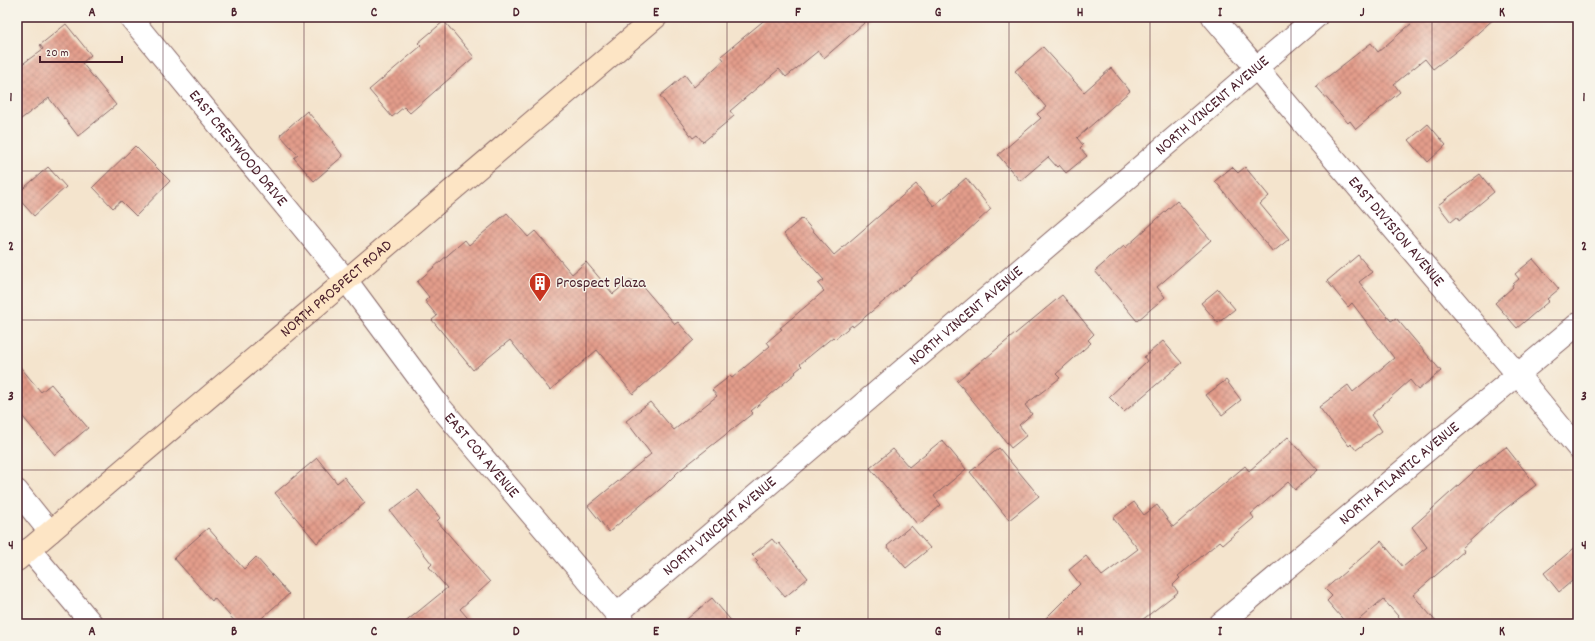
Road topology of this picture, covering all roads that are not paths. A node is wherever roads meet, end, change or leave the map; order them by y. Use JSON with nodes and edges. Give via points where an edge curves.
{"nodes":[{"id":1,"x":130,"y":17,"type":"edge"},
{"id":2,"x":656,"y":17,"type":"edge"},
{"id":3,"x":1213,"y":17,"type":"edge"},
{"id":4,"x":1316,"y":17,"type":"edge"},
{"id":5,"x":1256,"y":67,"type":"junction"},
{"id":6,"x":346,"y":280,"type":"junction"},
{"id":7,"x":1578,"y":324,"type":"edge"},
{"id":8,"x":1518,"y":375,"type":"junction"},
{"id":9,"x":1578,"y":448,"type":"edge"},
{"id":10,"x":17,"y":491,"type":"edge"},
{"id":11,"x":50,"y":532,"type":"junction"},
{"id":12,"x":23,"y":555,"type":"edge"},
{"id":13,"x":621,"y":619,"type":"edge"},
{"id":14,"x":92,"y":624,"type":"edge"},
{"id":15,"x":1220,"y":624,"type":"edge"}],
"edges":[{"from":1,"to":6,"type":"street","name":"EAST CRESTWOOD DRIVE"},
{"from":2,"to":6,"type":"main road","name":"NORTH PROSPECT ROAD"},
{"from":3,"to":5,"type":"street","name":"EAST DIVISION AVENUE"},
{"from":4,"to":5,"type":"street","name":"NORTH VINCENT AVENUE"},
{"from":5,"to":8,"type":"street","name":"EAST DIVISION AVENUE"},
{"from":5,"to":13,"type":"street","name":"NORTH VINCENT AVENUE"},
{"from":6,"to":11,"type":"main road","name":"NORTH PROSPECT ROAD"},
{"from":6,"to":13,"type":"street","name":"EAST COX AVENUE","via":[[440,408]]},
{"from":7,"to":8,"type":"street","name":"NORTH ATLANTIC AVENUE"},
{"from":8,"to":9,"type":"street","name":"EAST DIVISION AVENUE"},
{"from":8,"to":15,"type":"street","name":"NORTH ATLANTIC AVENUE"},
{"from":10,"to":11,"type":"street"},
{"from":11,"to":12,"type":"main road","name":"NORTH PROSPECT ROAD"},
{"from":12,"to":14,"type":"street"}]}
